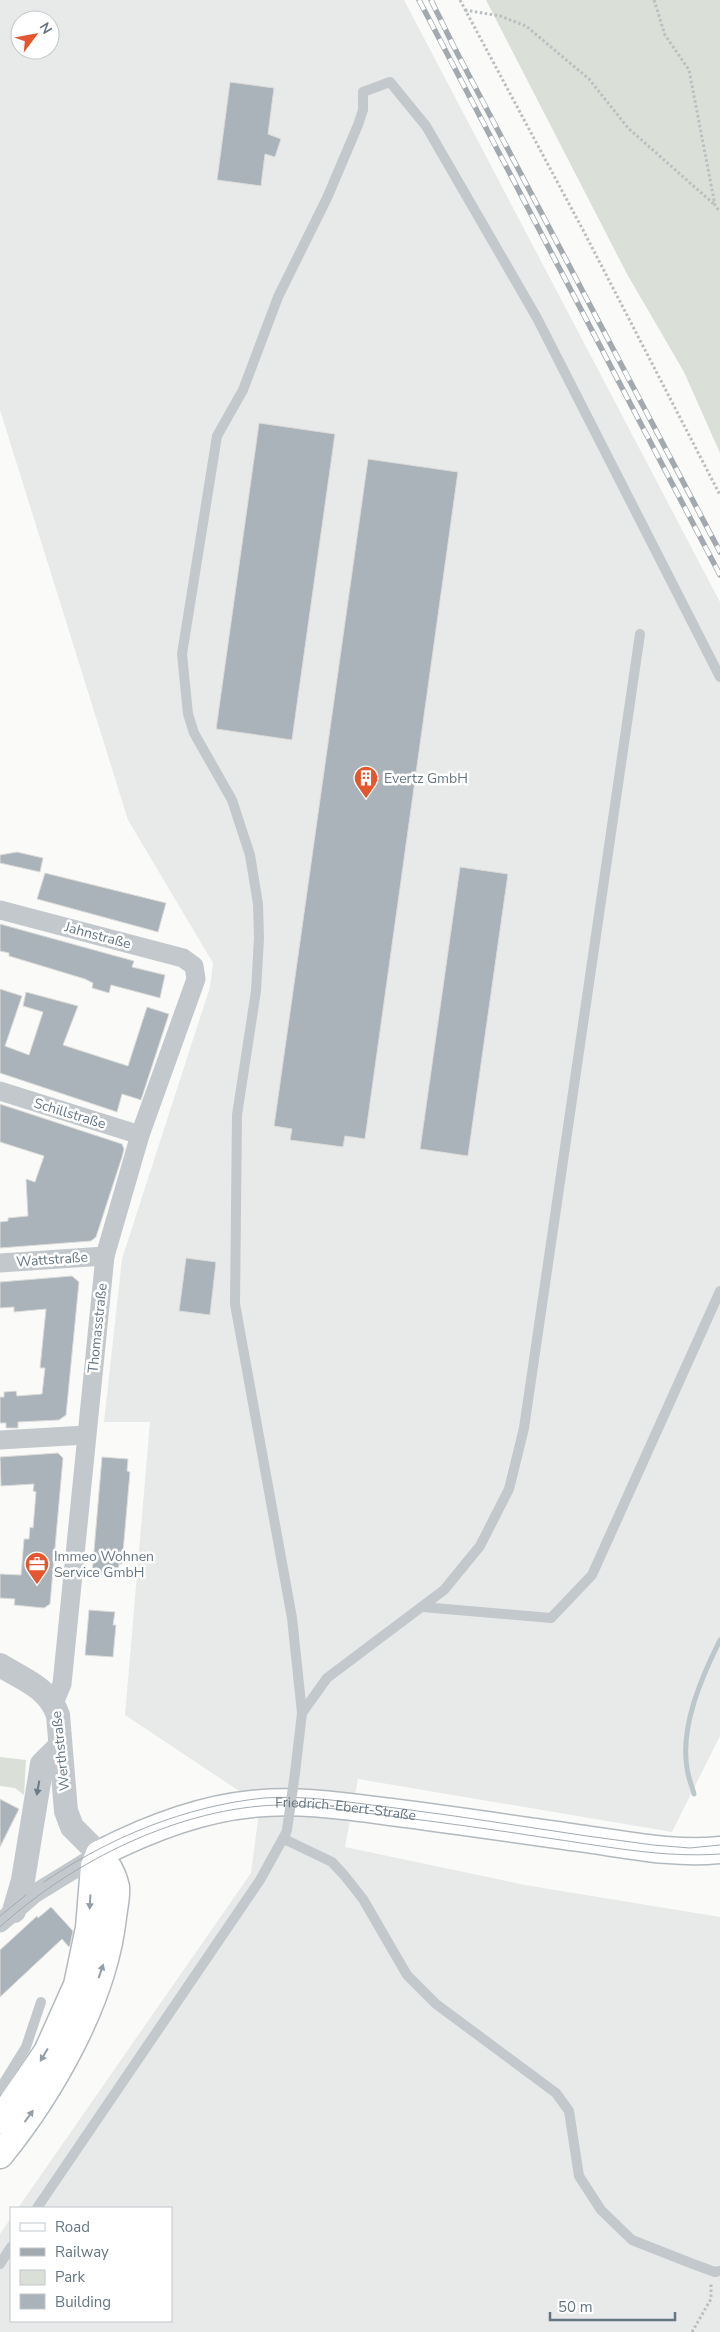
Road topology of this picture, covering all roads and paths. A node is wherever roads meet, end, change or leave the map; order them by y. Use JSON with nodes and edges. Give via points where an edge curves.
{"nodes":[{"id":1,"x":460,"y":0,"type":"edge"},
{"id":2,"x":654,"y":0,"type":"edge"},
{"id":3,"x":465,"y":10,"type":"junction"},
{"id":4,"x":715,"y":205,"type":"junction"},
{"id":5,"x":720,"y":212,"type":"edge"},
{"id":6,"x":720,"y":495,"type":"edge"},
{"id":7,"x":640,"y":634,"type":"dead end"},
{"id":8,"x":720,"y":677,"type":"edge"},
{"id":9,"x":0,"y":910,"type":"edge"},
{"id":10,"x":194,"y":966,"type":"joint"},
{"id":11,"x":0,"y":1092,"type":"edge"},
{"id":12,"x":140,"y":1135,"type":"junction"},
{"id":13,"x":105,"y":1256,"type":"junction"},
{"id":14,"x":0,"y":1263,"type":"edge"},
{"id":15,"x":720,"y":1291,"type":"edge"},
{"id":16,"x":86,"y":1435,"type":"junction"},
{"id":17,"x":0,"y":1440,"type":"edge"},
{"id":18,"x":422,"y":1607,"type":"junction"},
{"id":19,"x":0,"y":1665,"type":"edge"},
{"id":20,"x":54,"y":1702,"type":"junction"},
{"id":21,"x":302,"y":1713,"type":"junction"},
{"id":22,"x":60,"y":1746,"type":"junction"},
{"id":23,"x":285,"y":1834,"type":"junction"},
{"id":24,"x":720,"y":1850,"type":"edge"},
{"id":25,"x":99,"y":1854,"type":"junction"},
{"id":26,"x":7,"y":1917,"type":"edge"},
{"id":27,"x":40,"y":2002,"type":"dead end"},
{"id":28,"x":0,"y":2089,"type":"edge"},
{"id":29,"x":0,"y":2120,"type":"edge"},
{"id":30,"x":0,"y":2155,"type":"edge"},
{"id":31,"x":38,"y":2207,"type":"edge"},
{"id":32,"x":10,"y":2249,"type":"edge"},
{"id":33,"x":0,"y":2264,"type":"edge"},
{"id":34,"x":715,"y":2270,"type":"edge"},
{"id":35,"x":692,"y":2332,"type":"edge"}],
"edges":[{"from":1,"to":3,"type":"path"},
{"from":2,"to":4,"type":"path","via":[[665,35],[689,70]]},
{"from":3,"to":4,"type":"path","via":[[500,16],[526,26],[589,79],[628,128]]},
{"from":3,"to":6,"type":"path"},
{"from":4,"to":5,"type":"path"},
{"from":7,"to":18,"type":"lane","via":[[524,1428],[509,1489],[480,1546],[444,1590]]},
{"from":8,"to":21,"type":"lane","via":[[537,318],[426,126],[390,82],[363,92],[363,110],[358,126],[278,297],[244,390],[217,436],[182,654],[188,714],[194,733],[232,800],[250,855],[258,904],[256,991],[237,1115],[235,1304],[292,1618]]},
{"from":9,"to":10,"type":"street","name":"Jahnstraße","via":[[183,958]]},
{"from":10,"to":12,"type":"street","name":"Thomasstraße","via":[[196,979]]},
{"from":11,"to":12,"type":"street","name":"Schillstraße"},
{"from":12,"to":13,"type":"street","name":"Thomasstraße"},
{"from":13,"to":14,"type":"street","name":"Wattstraße"},
{"from":13,"to":16,"type":"street","name":"Thomasstraße"},
{"from":15,"to":18,"type":"lane","via":[[592,1575],[551,1618]]},
{"from":16,"to":17,"type":"street"},
{"from":16,"to":20,"type":"street","name":"Thomasstraße","via":[[62,1684]]},
{"from":18,"to":21,"type":"lane","via":[[327,1678]]},
{"from":19,"to":20,"type":"street","name":"Werthstraße","via":[[47,1694]]},
{"from":20,"to":22,"type":"street","name":"Werthstraße"},
{"from":21,"to":23,"type":"lane","bridge":true},
{"from":22,"to":25,"type":"street","name":"Werthstraße","via":[[66,1811],[72,1827]]},
{"from":22,"to":26,"type":"street","one_way":true,"via":[[42,1764],[22,1880]]},
{"from":23,"to":31,"type":"lane","via":[[255,1888]]},
{"from":23,"to":34,"type":"lane","via":[[332,1862],[344,1875],[363,1899],[407,1976],[436,2004],[556,2093],[569,2112],[579,2176],[601,2210],[632,2240]]},
{"from":24,"to":25,"type":"main road","name":"Friedrich-Ebert-Straße","via":[[653,1850],[320,1802],[283,1801],[230,1807],[187,1818]]},
{"from":25,"to":26,"type":"street","name":"Friedrich-Ebert-Straße","via":[[50,1884]]},
{"from":25,"to":29,"type":"main road","one_way":true,"via":[[94,1866],[89,1928],[77,1985],[47,2052]]},
{"from":30,"to":25,"type":"main road","one_way":true,"via":[[63,2062],[82,2026],[103,1967],[112,1932],[116,1890],[111,1870]]},
{"from":27,"to":28,"type":"lane","via":[[26,2047]]},
{"from":32,"to":33,"type":"lane"},
{"from":34,"to":35,"type":"path","via":[[712,2299]]}]}
